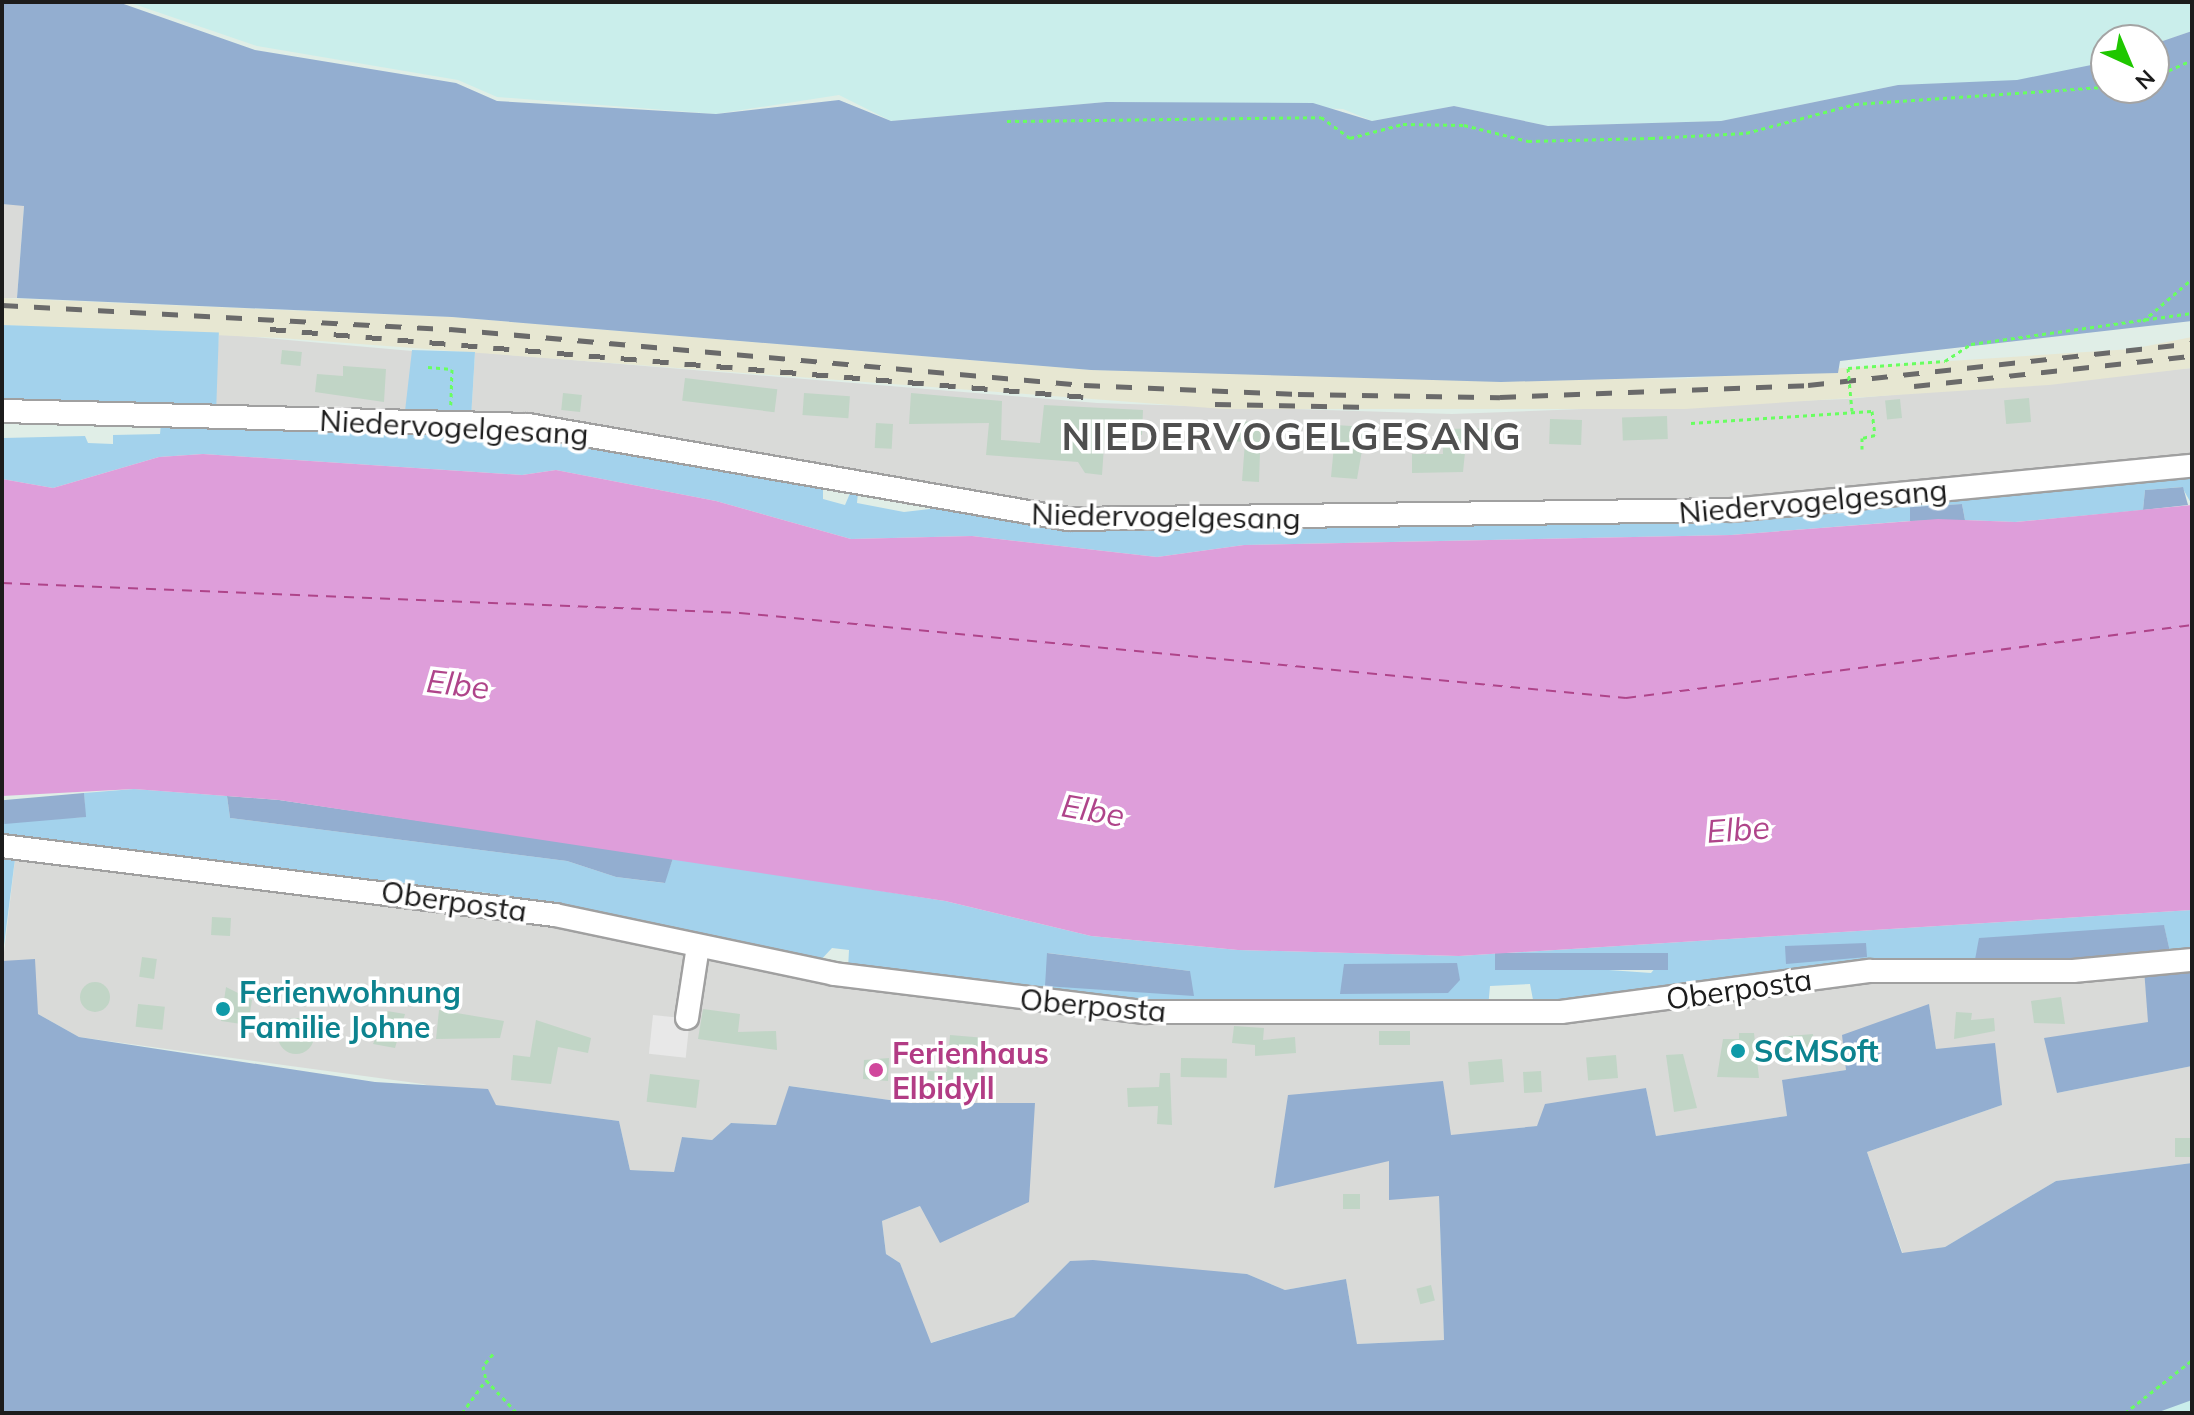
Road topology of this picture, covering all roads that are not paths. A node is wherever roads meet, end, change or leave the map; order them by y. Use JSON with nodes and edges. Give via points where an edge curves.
{"nodes":[{"id":1,"x":2,"y":411,"type":"edge"},
{"id":2,"x":2192,"y":466,"type":"edge"},
{"id":3,"x":2,"y":846,"type":"edge"},
{"id":4,"x":698,"y":946,"type":"junction"},
{"id":5,"x":2192,"y":960,"type":"edge"},
{"id":6,"x":687,"y":1018,"type":"dead end"}],
"edges":[{"from":1,"to":2,"type":"street","name":"Niedervogelgesang","via":[[594,433],[1068,519],[1732,510]]},
{"from":3,"to":4,"type":"street","name":"Oberposta","via":[[525,911]]},
{"from":4,"to":5,"type":"street","name":"Oberposta","via":[[975,995],[1144,1012],[1316,1016],[1561,1012],[1870,971],[2073,971]]},
{"from":4,"to":6,"type":"street"}]}
